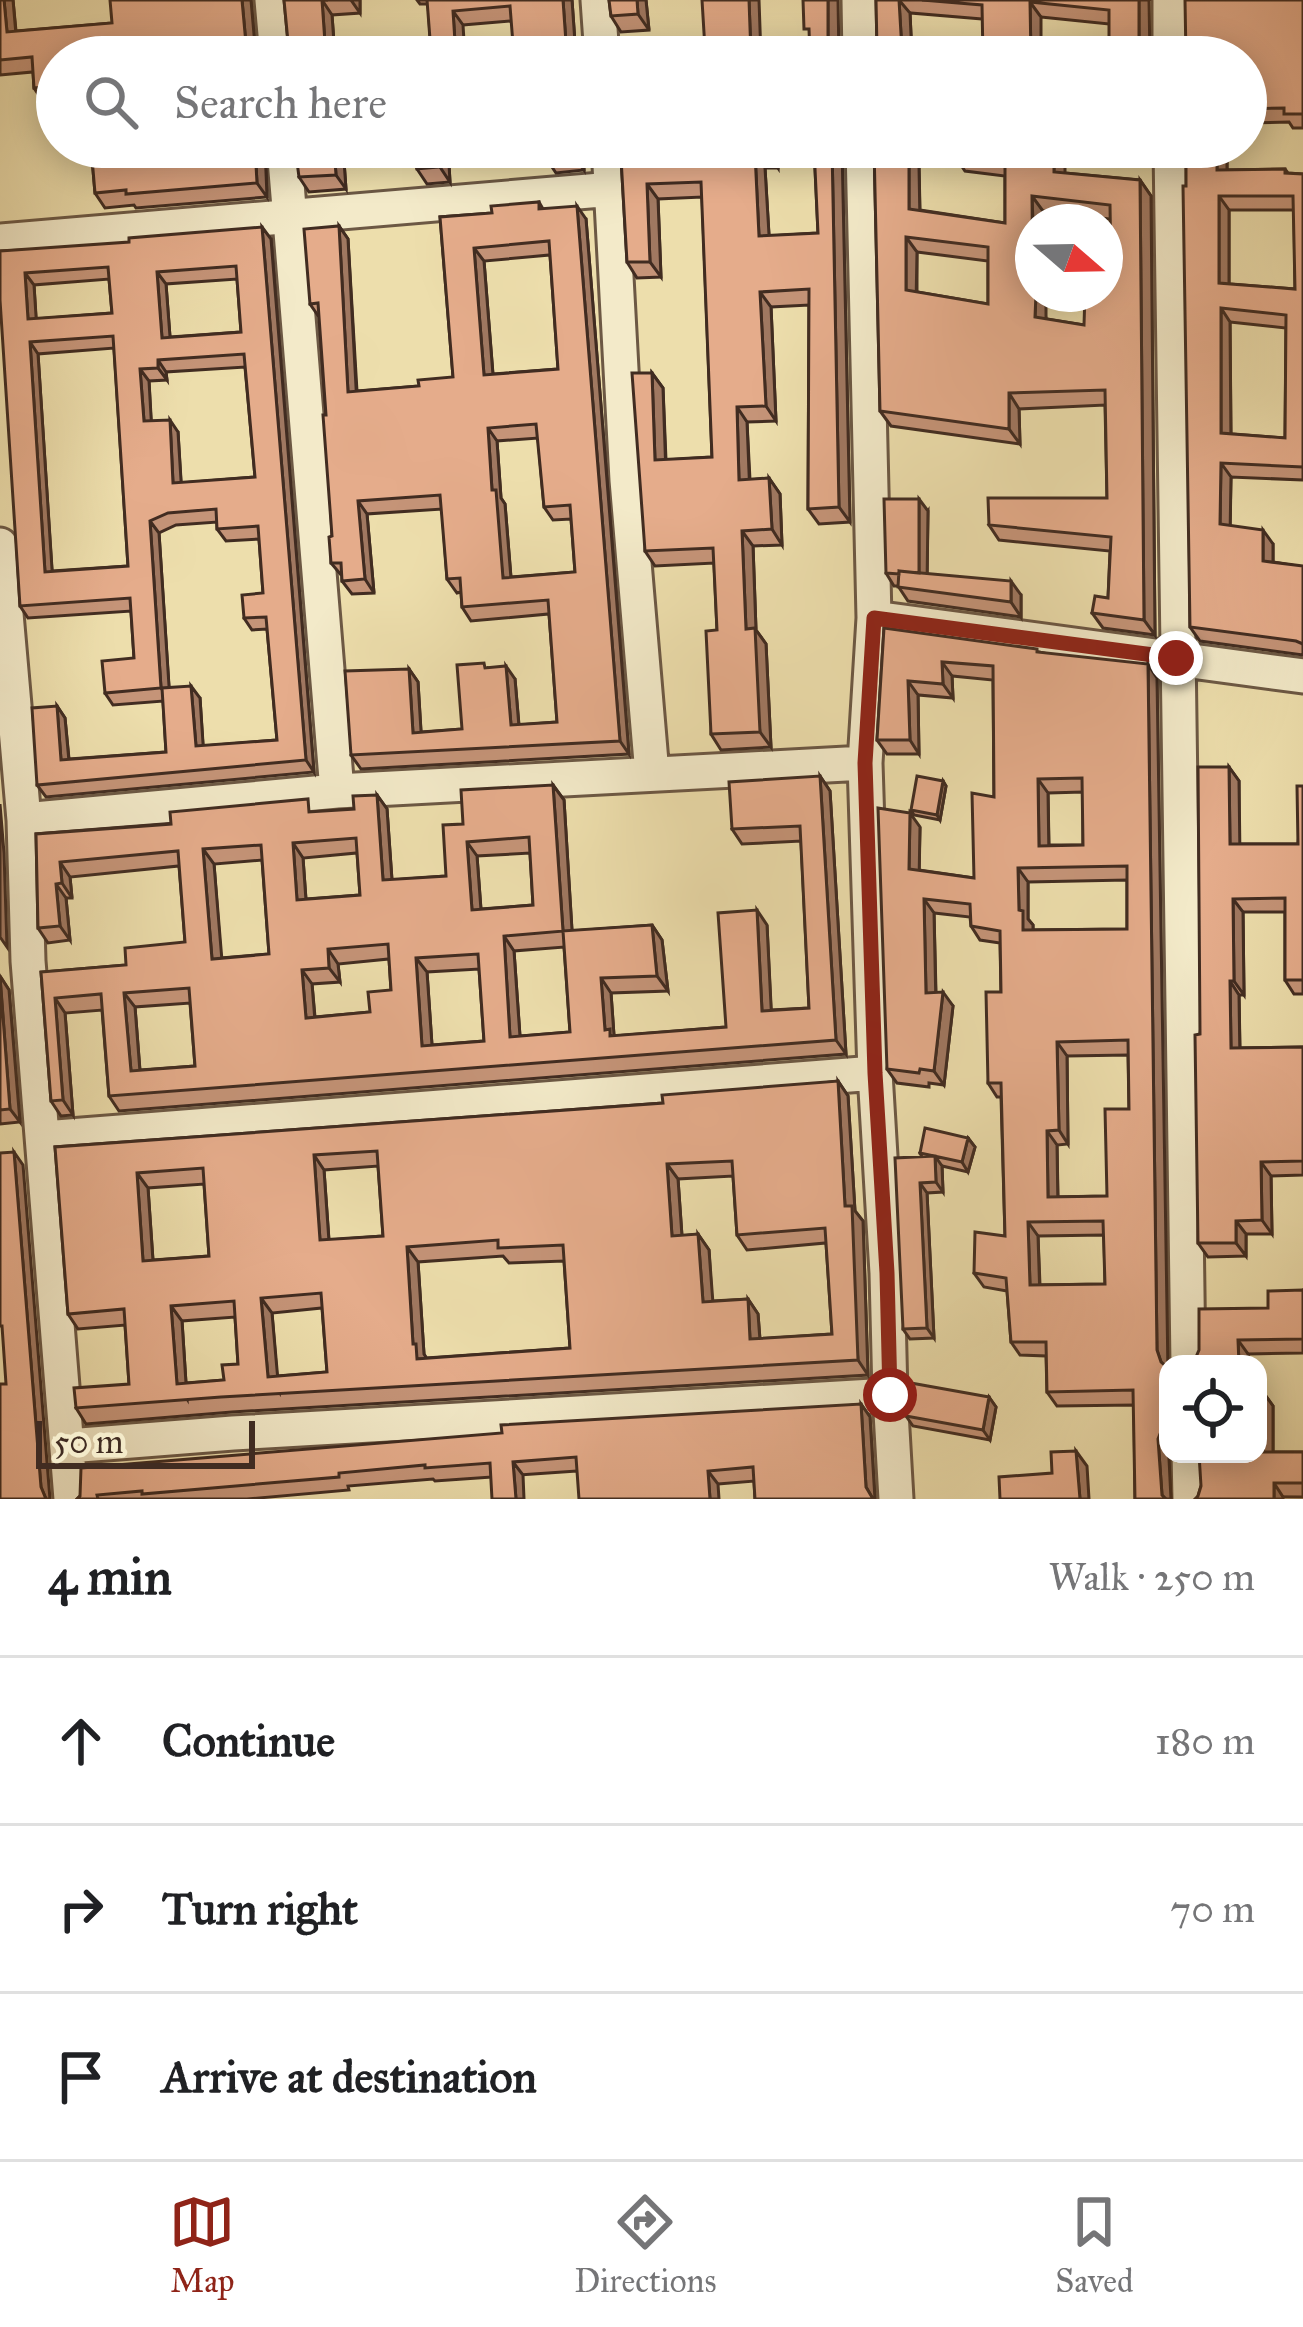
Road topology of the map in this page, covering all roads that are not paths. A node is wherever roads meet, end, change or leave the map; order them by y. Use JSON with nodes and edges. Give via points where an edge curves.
{"nodes":[{"id":1,"x":272,"y":0,"type":"edge"},
{"id":2,"x":598,"y":0,"type":"edge"},
{"id":3,"x":859,"y":0,"type":"edge"},
{"id":4,"x":1170,"y":0,"type":"edge"},
{"id":5,"x":275,"y":36,"type":"edge"},
{"id":6,"x":601,"y":36,"type":"edge"},
{"id":7,"x":860,"y":36,"type":"edge"},
{"id":8,"x":1170,"y":36,"type":"edge"},
{"id":9,"x":286,"y":168,"type":"edge"},
{"id":10,"x":611,"y":168,"type":"edge"},
{"id":11,"x":863,"y":168,"type":"edge"},
{"id":12,"x":1171,"y":168,"type":"edge"},
{"id":13,"x":613,"y":189,"type":"junction"},
{"id":14,"x":289,"y":215,"type":"junction"},
{"id":15,"x":0,"y":241,"type":"edge"},
{"id":16,"x":0,"y":545,"type":"edge"},
{"id":17,"x":874,"y":618,"type":"junction"},
{"id":18,"x":1176,"y":658,"type":"junction"},
{"id":19,"x":1303,"y":676,"type":"edge"},
{"id":20,"x":865,"y":763,"type":"junction"},
{"id":21,"x":652,"y":774,"type":"junction"},
{"id":22,"x":337,"y":791,"type":"junction"},
{"id":23,"x":24,"y":820,"type":"junction"},
{"id":24,"x":14,"y":962,"type":"edge"},
{"id":25,"x":875,"y":1073,"type":"junction"},
{"id":26,"x":44,"y":1138,"type":"junction"},
{"id":27,"x":1187,"y":1355,"type":"edge"},
{"id":28,"x":890,"y":1395,"type":"junction"},
{"id":29,"x":68,"y":1446,"type":"junction"},
{"id":30,"x":1189,"y":1463,"type":"edge"},
{"id":31,"x":71,"y":1499,"type":"edge"},
{"id":32,"x":896,"y":1499,"type":"edge"},
{"id":33,"x":1190,"y":1499,"type":"edge"}],
"edges":[{"from":1,"to":5,"type":"street"},
{"from":2,"to":6,"type":"street"},
{"from":3,"to":7,"type":"street"},
{"from":4,"to":8,"type":"street"},
{"from":9,"to":14,"type":"street"},
{"from":10,"to":13,"type":"street"},
{"from":11,"to":17,"type":"street"},
{"from":12,"to":18,"type":"street"},
{"from":13,"to":14,"type":"street"},
{"from":13,"to":21,"type":"street"},
{"from":14,"to":15,"type":"street"},
{"from":14,"to":22,"type":"street"},
{"from":16,"to":23,"type":"street"},
{"from":17,"to":18,"type":"street"},
{"from":17,"to":20,"type":"street"},
{"from":18,"to":19,"type":"street"},
{"from":18,"to":27,"type":"street"},
{"from":20,"to":21,"type":"street"},
{"from":20,"to":25,"type":"street"},
{"from":21,"to":22,"type":"street"},
{"from":22,"to":23,"type":"street"},
{"from":23,"to":24,"type":"street"},
{"from":24,"to":26,"type":"street"},
{"from":25,"to":26,"type":"street"},
{"from":25,"to":28,"type":"street"},
{"from":26,"to":29,"type":"street"},
{"from":28,"to":29,"type":"street"},
{"from":28,"to":32,"type":"street"},
{"from":29,"to":31,"type":"street"},
{"from":30,"to":33,"type":"street"}]}
